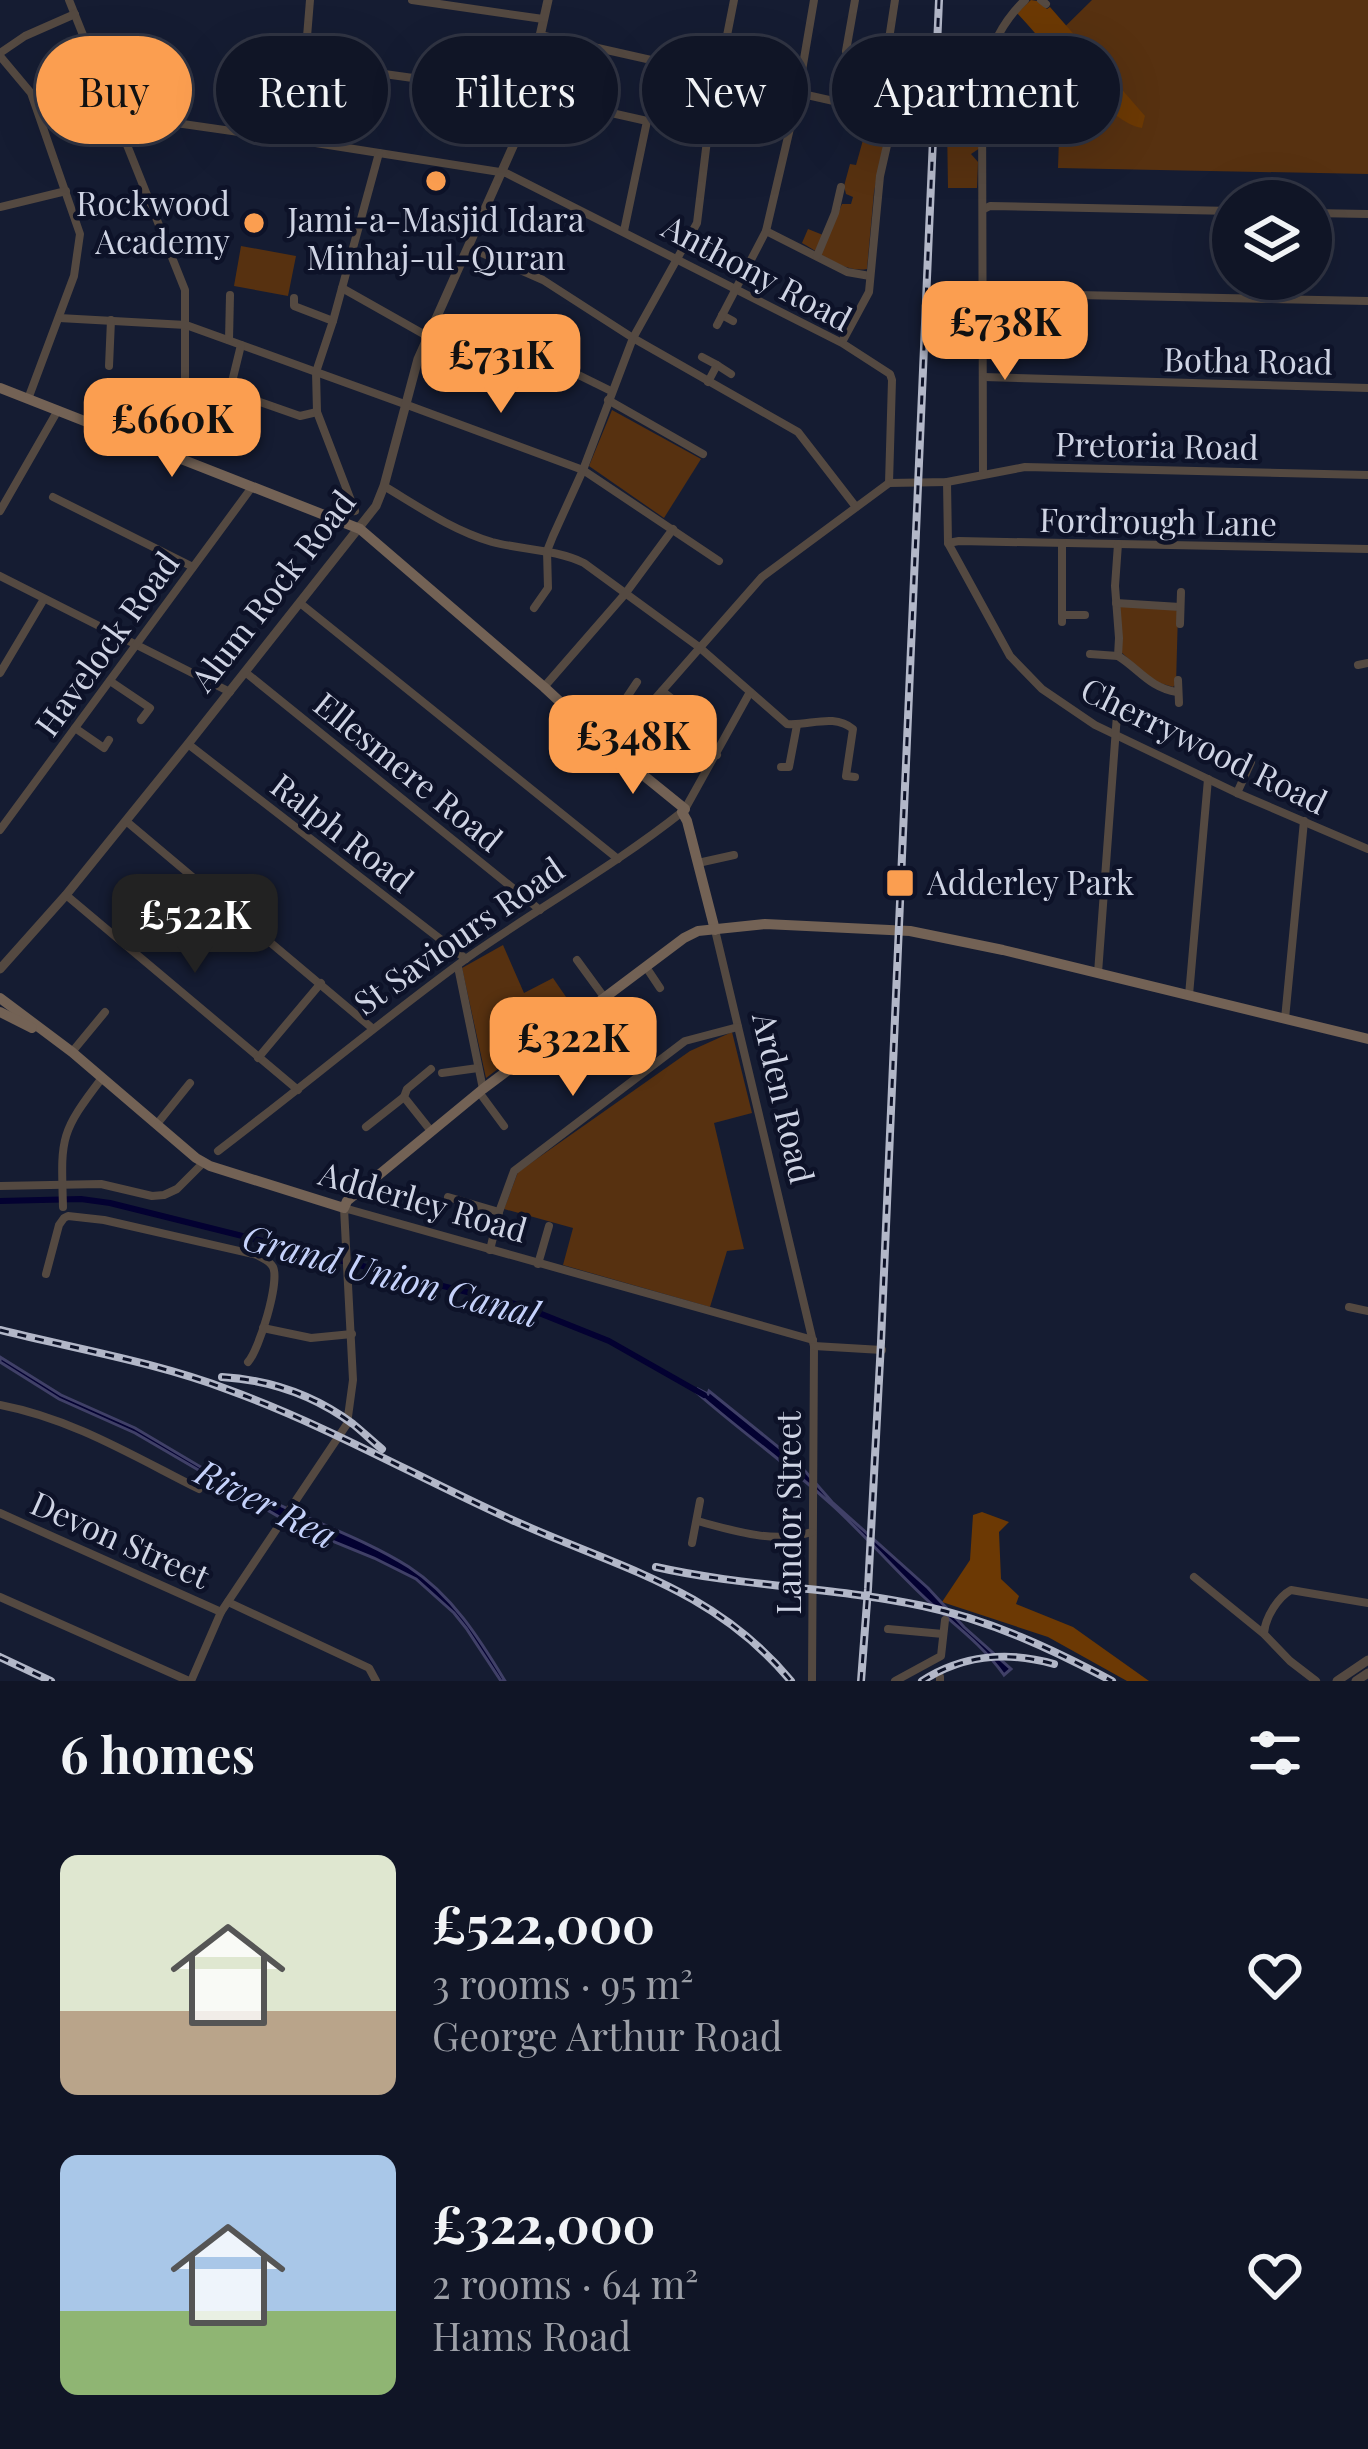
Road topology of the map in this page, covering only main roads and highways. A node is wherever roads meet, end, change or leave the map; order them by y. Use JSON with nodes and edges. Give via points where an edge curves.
{"nodes":[{"id":1,"x":1,"y":390,"type":"edge"},
{"id":2,"x":715,"y":930,"type":"junction"},
{"id":3,"x":0,"y":998,"type":"edge"},
{"id":4,"x":0,"y":1012,"type":"edge"},
{"id":5,"x":1368,"y":1039,"type":"edge"},
{"id":6,"x":56,"y":1041,"type":"junction"}],
"edges":[{"from":1,"to":2,"type":"main road","name":"Arden Road","via":[[360,529],[683,811]]},
{"from":2,"to":5,"type":"main road","via":[[765,924],[910,931]]},
{"from":2,"to":6,"type":"main road","name":"Adderley Road","via":[[671,948],[604,997],[344,1208],[203,1162]]},
{"from":3,"to":6,"type":"main road","name":"Adderley Road"},
{"from":4,"to":6,"type":"main road","name":"Adderley Road"}]}
